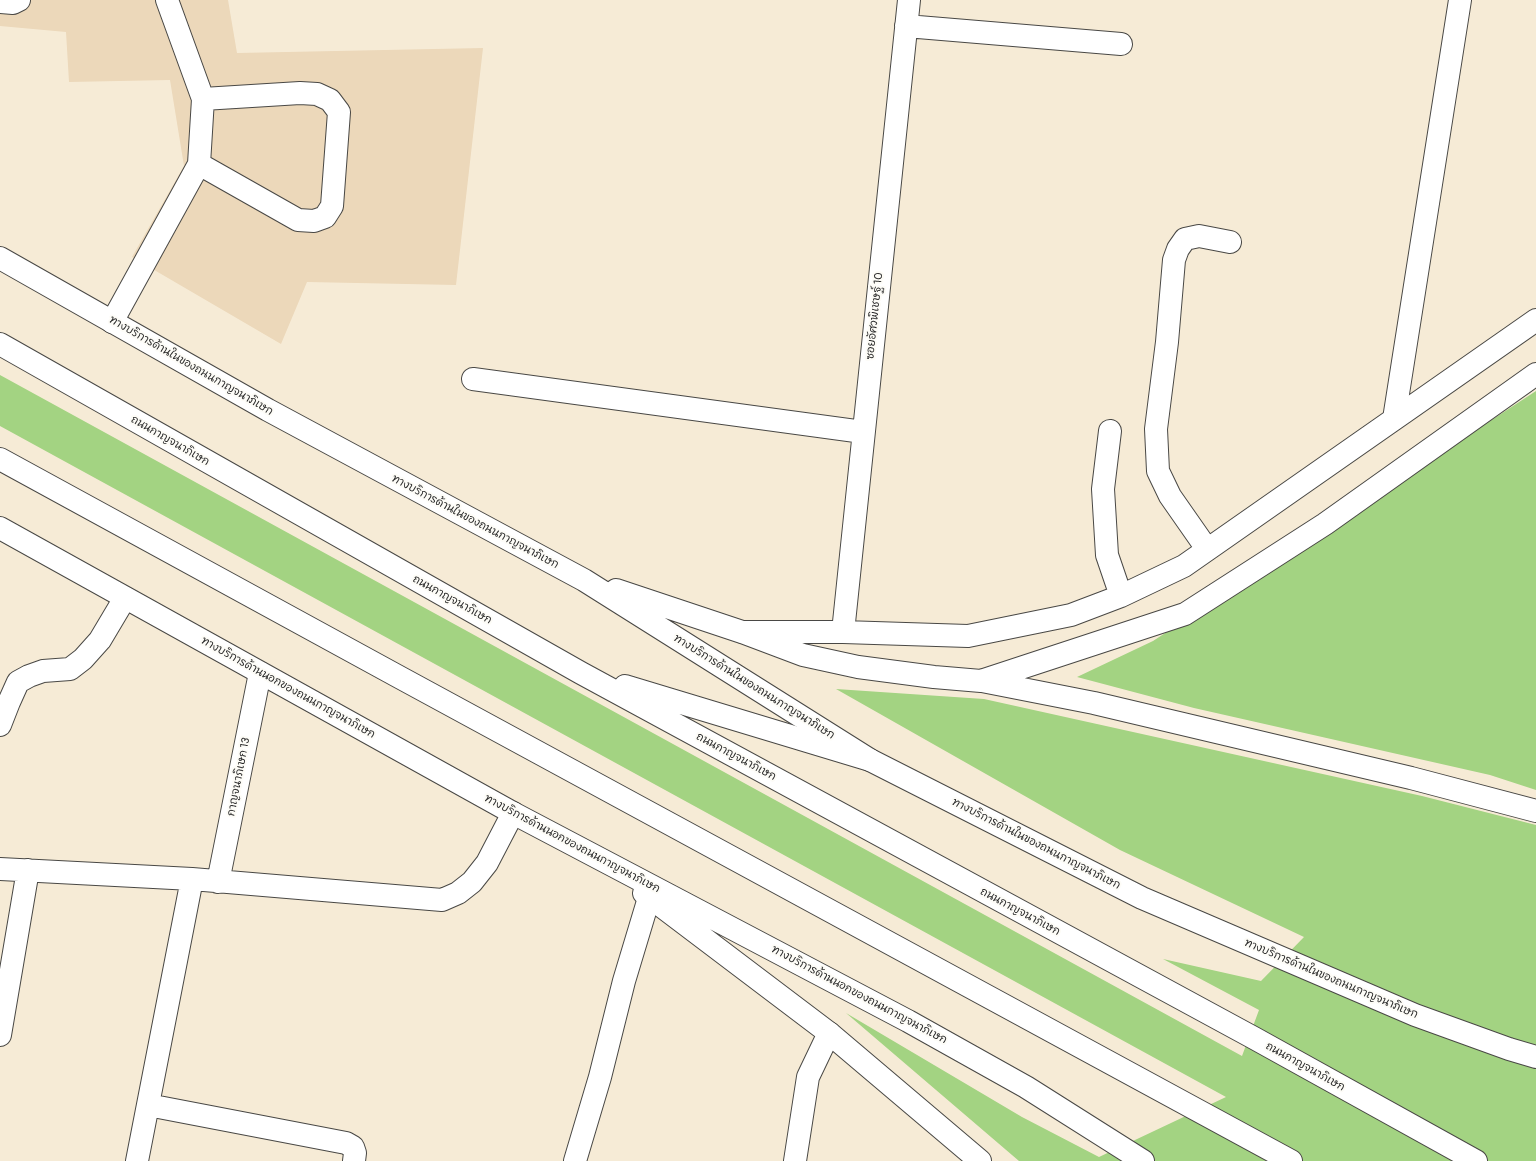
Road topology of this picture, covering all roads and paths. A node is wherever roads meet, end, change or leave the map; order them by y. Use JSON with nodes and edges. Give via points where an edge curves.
{"nodes":[{"id":1,"x":19,"y":0,"type":"edge"},
{"id":2,"x":167,"y":0,"type":"edge"},
{"id":3,"x":908,"y":0,"type":"edge"},
{"id":4,"x":1460,"y":0,"type":"edge"},
{"id":5,"x":0,"y":2,"type":"edge"},
{"id":6,"x":906,"y":26,"type":"junction"},
{"id":7,"x":1121,"y":44,"type":"dead end"},
{"id":8,"x":203,"y":100,"type":"junction"},
{"id":9,"x":199,"y":164,"type":"junction"},
{"id":10,"x":1230,"y":242,"type":"dead end"},
{"id":11,"x":0,"y":258,"type":"edge"},
{"id":12,"x":1536,"y":320,"type":"edge"},
{"id":13,"x":112,"y":322,"type":"junction"},
{"id":14,"x":0,"y":344,"type":"edge"},
{"id":15,"x":1536,"y":374,"type":"edge"},
{"id":16,"x":473,"y":379,"type":"dead end"},
{"id":17,"x":1394,"y":419,"type":"junction"},
{"id":18,"x":1110,"y":431,"type":"dead end"},
{"id":19,"x":863,"y":432,"type":"junction"},
{"id":20,"x":0,"y":458,"type":"edge"},
{"id":21,"x":0,"y":528,"type":"edge"},
{"id":22,"x":1207,"y":549,"type":"junction"},
{"id":23,"x":584,"y":580,"type":"junction"},
{"id":24,"x":1121,"y":596,"type":"junction"},
{"id":25,"x":125,"y":598,"type":"junction"},
{"id":26,"x":742,"y":632,"type":"junction"},
{"id":27,"x":843,"y":632,"type":"junction"},
{"id":28,"x":260,"y":673,"type":"junction"},
{"id":29,"x":581,"y":673,"type":"junction"},
{"id":30,"x":981,"y":681,"type":"junction"},
{"id":31,"x":0,"y":725,"type":"edge"},
{"id":32,"x":870,"y":760,"type":"junction"},
{"id":33,"x":1536,"y":811,"type":"edge"},
{"id":34,"x":513,"y":813,"type":"junction"},
{"id":35,"x":597,"y":857,"type":"junction"},
{"id":36,"x":0,"y":869,"type":"edge"},
{"id":37,"x":28,"y":870,"type":"junction"},
{"id":38,"x":192,"y":879,"type":"junction"},
{"id":39,"x":218,"y":882,"type":"junction"},
{"id":40,"x":649,"y":898,"type":"junction"},
{"id":41,"x":829,"y":1033,"type":"junction"},
{"id":42,"x":0,"y":1035,"type":"edge"},
{"id":43,"x":1536,"y":1057,"type":"edge"},
{"id":44,"x":148,"y":1105,"type":"junction"},
{"id":45,"x":137,"y":1161,"type":"edge"},
{"id":46,"x":354,"y":1161,"type":"edge"},
{"id":47,"x":575,"y":1161,"type":"edge"},
{"id":48,"x":795,"y":1161,"type":"edge"},
{"id":49,"x":980,"y":1161,"type":"edge"},
{"id":50,"x":1143,"y":1161,"type":"edge"},
{"id":51,"x":1291,"y":1161,"type":"edge"},
{"id":52,"x":1476,"y":1161,"type":"edge"}],
"edges":[{"from":1,"to":5,"type":"main road","via":[[12,3]]},
{"from":2,"to":8,"type":"main road"},
{"from":3,"to":6,"type":"main road","name":"ซอยอัศวพิเชษฐ์ 10"},
{"from":4,"to":17,"type":"main road"},
{"from":6,"to":7,"type":"main road"},
{"from":6,"to":19,"type":"main road","name":"ซอยอัศวพิเชษฐ์ 10"},
{"from":8,"to":9,"type":"main road"},
{"from":8,"to":9,"type":"main road","via":[[300,92],[317,94],[330,100],[339,112],[332,206],[325,217],[314,221],[298,220]]},
{"from":9,"to":13,"type":"main road"},
{"from":10,"to":22,"type":"main road","via":[[1199,236],[1185,239],[1178,249],[1174,260],[1156,429],[1158,471],[1170,496]]},
{"from":11,"to":13,"type":"main road","name":"ทางบริการด้านในของถนนกาญจนาภิเษก"},
{"from":12,"to":17,"type":"main road"},
{"from":13,"to":23,"type":"main road","name":"ทางบริการด้านในของถนนกาญจนาภิเษก","via":[[268,410]]},
{"from":14,"to":29,"type":"main road","name":"ถนนกาญจนาภิเษก"},
{"from":15,"to":30,"type":"main road","via":[[1325,524],[1185,614]]},
{"from":16,"to":19,"type":"main road"},
{"from":17,"to":22,"type":"main road"},
{"from":18,"to":24,"type":"main road","via":[[1103,489],[1107,555]]},
{"from":19,"to":27,"type":"main road","name":"ซอยอัศวพิเชษฐ์ 10"},
{"from":20,"to":51,"type":"main road"},
{"from":21,"to":25,"type":"main road","name":"ทางบริการด้านนอกของถนนกาญจนาภิเษก"},
{"from":22,"to":24,"type":"main road","via":[[1184,566]]},
{"from":23,"to":26,"type":"main road"},
{"from":23,"to":32,"type":"main road","name":"ทางบริการด้านในของถนนกาญจนาภิเษก"},
{"from":24,"to":27,"type":"main road","via":[[1071,615],[968,636]]},
{"from":25,"to":28,"type":"main road","name":"ทางบริการด้านนอกของถนนกาญจนาภิเษก"},
{"from":25,"to":31,"type":"main road","via":[[100,640],[84,659],[70,669],[44,671],[18,682]]},
{"from":26,"to":27,"type":"main road"},
{"from":26,"to":30,"type":"main road","via":[[803,654],[858,667]]},
{"from":28,"to":34,"type":"main road","name":"ทางบริการด้านนอกของถนนกาญจนาภิเษก"},
{"from":28,"to":39,"type":"main road","name":"กาญจนาภิเษก 13"},
{"from":29,"to":32,"type":"main road"},
{"from":29,"to":52,"type":"main road","name":"ถนนกาญจนาภิเษก"},
{"from":30,"to":33,"type":"main road","via":[[1094,703],[1411,778]]},
{"from":32,"to":43,"type":"main road","name":"ทางบริการด้านในของถนนกาญจนาภิเษก","via":[[1142,898],[1415,1015]]},
{"from":34,"to":35,"type":"main road","name":"ทางบริการด้านนอกของถนนกาญจนาภิเษก"},
{"from":34,"to":39,"type":"main road","via":[[487,863],[472,882],[458,893],[442,900]]},
{"from":35,"to":40,"type":"main road"},
{"from":35,"to":50,"type":"main road","name":"ทางบริการด้านนอกของถนนกาญจนาภิเษก","via":[[908,1021],[1026,1087]]},
{"from":36,"to":37,"type":"main road"},
{"from":37,"to":38,"type":"main road"},
{"from":37,"to":42,"type":"main road"},
{"from":38,"to":39,"type":"main road"},
{"from":38,"to":44,"type":"main road"},
{"from":40,"to":41,"type":"main road"},
{"from":40,"to":47,"type":"main road"},
{"from":41,"to":48,"type":"main road","via":[[808,1077]]},
{"from":41,"to":49,"type":"main road"},
{"from":44,"to":45,"type":"main road"},
{"from":44,"to":46,"type":"main road","via":[[346,1143],[353,1147],[356,1153]]}]}
